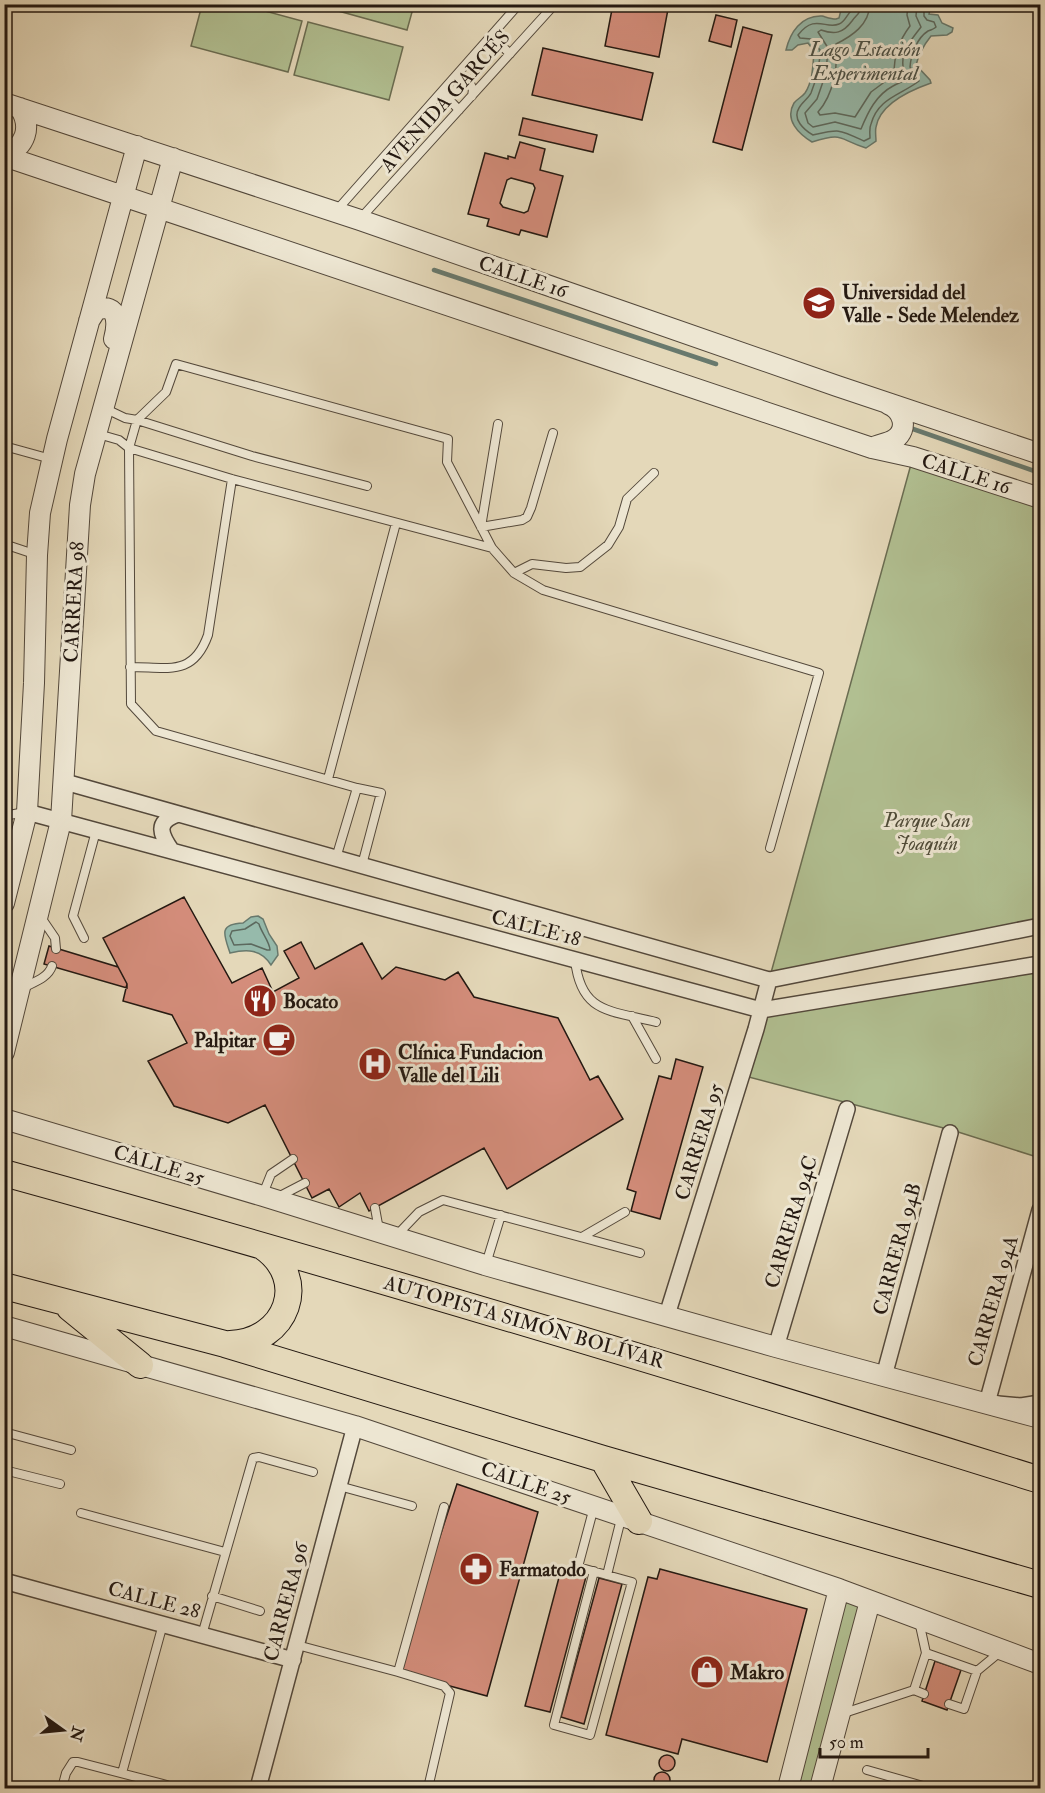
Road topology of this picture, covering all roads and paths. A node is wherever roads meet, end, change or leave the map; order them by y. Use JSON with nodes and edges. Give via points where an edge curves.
{"nodes":[{"id":1,"x":519,"y":4,"type":"edge"},
{"id":2,"x":555,"y":4,"type":"edge"},
{"id":3,"x":492,"y":36,"type":"junction"},
{"id":4,"x":510,"y":54,"type":"junction"},
{"id":5,"x":456,"y":77,"type":"junction"},
{"id":6,"x":442,"y":92,"type":"junction"},
{"id":7,"x":472,"y":96,"type":"junction"},
{"id":8,"x":12,"y":105,"type":"edge"},
{"id":9,"x":459,"y":110,"type":"junction"},
{"id":10,"x":137,"y":146,"type":"junction"},
{"id":11,"x":4,"y":155,"type":"edge"},
{"id":12,"x":172,"y":158,"type":"junction"},
{"id":13,"x":123,"y":196,"type":"junction"},
{"id":14,"x":158,"y":209,"type":"junction"},
{"id":15,"x":336,"y":212,"type":"junction"},
{"id":16,"x":360,"y":220,"type":"junction"},
{"id":17,"x":89,"y":321,"type":"junction"},
{"id":18,"x":115,"y":367,"type":"junction"},
{"id":19,"x":837,"y":386,"type":"junction"},
{"id":20,"x":104,"y":408,"type":"junction"},
{"id":21,"x":137,"y":420,"type":"junction"},
{"id":22,"x":498,"y":424,"type":"dead end"},
{"id":23,"x":553,"y":433,"type":"dead end"},
{"id":24,"x":97,"y":434,"type":"junction"},
{"id":25,"x":4,"y":446,"type":"edge"},
{"id":26,"x":129,"y":448,"type":"junction"},
{"id":27,"x":872,"y":448,"type":"junction"},
{"id":28,"x":1041,"y":454,"type":"edge"},
{"id":29,"x":52,"y":459,"type":"junction"},
{"id":30,"x":654,"y":473,"type":"dead end"},
{"id":31,"x":232,"y":479,"type":"junction"},
{"id":32,"x":367,"y":486,"type":"dead end"},
{"id":33,"x":1039,"y":498,"type":"edge"},
{"id":34,"x":396,"y":523,"type":"junction"},
{"id":35,"x":481,"y":527,"type":"junction"},
{"id":36,"x":4,"y":544,"type":"edge"},
{"id":37,"x":492,"y":548,"type":"junction"},
{"id":38,"x":37,"y":555,"type":"junction"},
{"id":39,"x":514,"y":573,"type":"junction"},
{"id":40,"x":130,"y":667,"type":"junction"},
{"id":41,"x":328,"y":779,"type":"junction"},
{"id":42,"x":65,"y":782,"type":"junction"},
{"id":43,"x":357,"y":788,"type":"junction"},
{"id":44,"x":27,"y":812,"type":"junction"},
{"id":45,"x":178,"y":814,"type":"junction"},
{"id":46,"x":4,"y":816,"type":"edge"},
{"id":47,"x":61,"y":821,"type":"junction"},
{"id":48,"x":96,"y":831,"type":"junction"},
{"id":49,"x":770,"y":848,"type":"dead end"},
{"id":50,"x":172,"y":851,"type":"junction"},
{"id":51,"x":336,"y":858,"type":"junction"},
{"id":52,"x":362,"y":865,"type":"junction"},
{"id":53,"x":4,"y":903,"type":"edge"},
{"id":54,"x":38,"y":914,"type":"junction"},
{"id":55,"x":1041,"y":926,"type":"edge"},
{"id":56,"x":84,"y":938,"type":"dead end"},
{"id":57,"x":57,"y":949,"type":"dead end"},
{"id":58,"x":575,"y":960,"type":"junction"},
{"id":59,"x":1041,"y":964,"type":"edge"},
{"id":60,"x":52,"y":966,"type":"dead end"},
{"id":61,"x":769,"y":980,"type":"junction"},
{"id":62,"x":19,"y":990,"type":"junction"},
{"id":63,"x":761,"y":1010,"type":"junction"},
{"id":64,"x":632,"y":1016,"type":"junction"},
{"id":65,"x":656,"y":1022,"type":"dead end"},
{"id":66,"x":4,"y":1052,"type":"edge"},
{"id":67,"x":656,"y":1059,"type":"dead end"},
{"id":68,"x":847,"y":1109,"type":"dead end"},
{"id":69,"x":4,"y":1119,"type":"edge"},
{"id":70,"x":950,"y":1134,"type":"dead end"},
{"id":71,"x":293,"y":1159,"type":"dead end"},
{"id":72,"x":4,"y":1173,"type":"edge"},
{"id":73,"x":305,"y":1183,"type":"dead end"},
{"id":74,"x":268,"y":1198,"type":"junction"},
{"id":75,"x":375,"y":1208,"type":"dead end"},
{"id":76,"x":1041,"y":1210,"type":"edge"},
{"id":77,"x":626,"y":1212,"type":"dead end"},
{"id":78,"x":501,"y":1215,"type":"junction"},
{"id":79,"x":388,"y":1234,"type":"junction"},
{"id":80,"x":582,"y":1237,"type":"junction"},
{"id":81,"x":253,"y":1242,"type":"junction"},
{"id":82,"x":640,"y":1253,"type":"dead end"},
{"id":83,"x":485,"y":1265,"type":"junction"},
{"id":84,"x":4,"y":1286,"type":"edge"},
{"id":85,"x":63,"y":1303,"type":"junction"},
{"id":86,"x":667,"y":1315,"type":"junction"},
{"id":87,"x":4,"y":1326,"type":"edge"},
{"id":88,"x":225,"y":1344,"type":"junction"},
{"id":89,"x":776,"y":1347,"type":"junction"},
{"id":90,"x":140,"y":1365,"type":"junction"},
{"id":91,"x":884,"y":1376,"type":"junction"},
{"id":92,"x":987,"y":1403,"type":"junction"},
{"id":93,"x":1041,"y":1403,"type":"edge"},
{"id":94,"x":1041,"y":1418,"type":"edge"},
{"id":95,"x":355,"y":1426,"type":"junction"},
{"id":96,"x":4,"y":1432,"type":"edge"},
{"id":97,"x":71,"y":1450,"type":"dead end"},
{"id":98,"x":603,"y":1459,"type":"junction"},
{"id":99,"x":4,"y":1470,"type":"edge"},
{"id":100,"x":313,"y":1472,"type":"dead end"},
{"id":101,"x":1041,"y":1480,"type":"edge"},
{"id":102,"x":60,"y":1484,"type":"dead end"},
{"id":103,"x":339,"y":1486,"type":"junction"},
{"id":104,"x":412,"y":1506,"type":"dead end"},
{"id":105,"x":594,"y":1506,"type":"junction"},
{"id":106,"x":444,"y":1507,"type":"dead end"},
{"id":107,"x":81,"y":1513,"type":"dead end"},
{"id":108,"x":630,"y":1518,"type":"junction"},
{"id":109,"x":225,"y":1552,"type":"junction"},
{"id":110,"x":594,"y":1571,"type":"junction"},
{"id":111,"x":607,"y":1575,"type":"junction"},
{"id":112,"x":4,"y":1581,"type":"edge"},
{"id":113,"x":1041,"y":1585,"type":"edge"},
{"id":114,"x":839,"y":1590,"type":"junction"},
{"id":115,"x":213,"y":1596,"type":"junction"},
{"id":116,"x":870,"y":1601,"type":"junction"},
{"id":117,"x":260,"y":1611,"type":"dead end"},
{"id":118,"x":919,"y":1619,"type":"junction"},
{"id":119,"x":163,"y":1624,"type":"junction"},
{"id":120,"x":202,"y":1635,"type":"junction"},
{"id":121,"x":297,"y":1645,"type":"junction"},
{"id":122,"x":1002,"y":1651,"type":"junction"},
{"id":123,"x":926,"y":1653,"type":"junction"},
{"id":124,"x":293,"y":1660,"type":"junction"},
{"id":125,"x":1041,"y":1664,"type":"edge"},
{"id":126,"x":977,"y":1671,"type":"junction"},
{"id":127,"x":398,"y":1672,"type":"junction"},
{"id":128,"x":914,"y":1690,"type":"junction"},
{"id":129,"x":924,"y":1694,"type":"dead end"},
{"id":130,"x":949,"y":1704,"type":"dead end"},
{"id":131,"x":840,"y":1715,"type":"junction"},
{"id":132,"x":867,"y":1770,"type":"dead end"},
{"id":133,"x":122,"y":1773,"type":"junction"},
{"id":134,"x":1041,"y":1783,"type":"edge"},
{"id":135,"x":62,"y":1788,"type":"edge"},
{"id":136,"x":170,"y":1788,"type":"edge"},
{"id":137,"x":258,"y":1788,"type":"edge"},
{"id":138,"x":428,"y":1788,"type":"edge"},
{"id":139,"x":788,"y":1788,"type":"edge"},
{"id":140,"x":820,"y":1788,"type":"edge"},
{"id":141,"x":930,"y":1788,"type":"edge"},
{"id":142,"x":1039,"y":1788,"type":"edge"}],
"edges":[{"from":1,"to":3,"type":"lane","name":"AVENIDA GARCÉS"},
{"from":2,"to":4,"type":"lane","name":"AVENIDA GARCÉS"},
{"from":3,"to":4,"type":"lane"},
{"from":3,"to":5,"type":"lane","name":"AVENIDA GARCÉS"},
{"from":4,"to":7,"type":"lane","name":"AVENIDA GARCÉS"},
{"from":5,"to":6,"type":"lane","name":"AVENIDA GARCÉS"},
{"from":5,"to":7,"type":"lane","via":[[472,84]]},
{"from":6,"to":9,"type":"lane"},
{"from":6,"to":15,"type":"lane","name":"AVENIDA GARCÉS"},
{"from":7,"to":9,"type":"lane","name":"AVENIDA GARCÉS"},
{"from":8,"to":10,"type":"street","name":"CALLE 16"},
{"from":8,"to":11,"type":"street","via":[[27,123],[19,147]]},
{"from":9,"to":16,"type":"lane","name":"AVENIDA GARCÉS"},
{"from":10,"to":12,"type":"street","name":"CALLE 16"},
{"from":10,"to":13,"type":"street","name":"CARRERA 98"},
{"from":11,"to":13,"type":"street","name":"CALLE 16"},
{"from":12,"to":14,"type":"street","name":"CARRERA 98"},
{"from":12,"to":15,"type":"street","name":"CALLE 16"},
{"from":13,"to":14,"type":"street","name":"CALLE 16"},
{"from":13,"to":17,"type":"street","name":"CARRERA 98"},
{"from":14,"to":18,"type":"street","name":"CARRERA 98"},
{"from":14,"to":27,"type":"street","name":"CALLE 16"},
{"from":15,"to":16,"type":"street","name":"CALLE 16"},
{"from":16,"to":19,"type":"street","name":"CALLE 16"},
{"from":17,"to":18,"type":"street","via":[[100,309],[116,315],[118,322],[109,358]]},
{"from":17,"to":29,"type":"street","name":"CARRERA 98"},
{"from":18,"to":20,"type":"street","name":"CARRERA 98"},
{"from":19,"to":27,"type":"street","via":[[893,406],[899,412],[903,424],[899,435]]},
{"from":19,"to":28,"type":"street","name":"CALLE 16"},
{"from":20,"to":21,"type":"lane"},
{"from":20,"to":24,"type":"street","name":"CARRERA 98"},
{"from":21,"to":26,"type":"lane"},
{"from":21,"to":32,"type":"lane"},
{"from":21,"to":35,"type":"lane","via":[[166,392],[176,364],[448,439],[447,462]]},
{"from":22,"to":35,"type":"lane"},
{"from":23,"to":35,"type":"lane","via":[[527,517]]},
{"from":24,"to":26,"type":"lane","via":[[119,440]]},
{"from":24,"to":42,"type":"street","name":"CARRERA 98","via":[[80,505]]},
{"from":25,"to":29,"type":"lane"},
{"from":26,"to":31,"type":"lane"},
{"from":26,"to":40,"type":"lane"},
{"from":27,"to":33,"type":"street","name":"CALLE 16","via":[[913,457]]},
{"from":29,"to":38,"type":"street","name":"CARRERA 98","via":[[40,513]]},
{"from":30,"to":39,"type":"lane","via":[[627,499],[619,527],[608,545],[580,567],[532,564]]},
{"from":31,"to":34,"type":"lane"},
{"from":31,"to":40,"type":"lane","via":[[203,649],[181,667]]},
{"from":34,"to":37,"type":"lane"},
{"from":34,"to":41,"type":"lane"},
{"from":35,"to":37,"type":"lane"},
{"from":36,"to":38,"type":"lane"},
{"from":37,"to":39,"type":"lane"},
{"from":38,"to":44,"type":"street","name":"CARRERA 98"},
{"from":39,"to":49,"type":"lane","via":[[543,590],[819,673]]},
{"from":40,"to":41,"type":"lane","via":[[130,704],[156,730]]},
{"from":41,"to":43,"type":"lane"},
{"from":42,"to":45,"type":"street","name":"CALLE 18"},
{"from":42,"to":47,"type":"street","name":"CARRERA 98"},
{"from":43,"to":51,"type":"lane"},
{"from":43,"to":52,"type":"lane","via":[[381,793]]},
{"from":44,"to":46,"type":"lane"},
{"from":44,"to":47,"type":"street","name":"CALLE 18"},
{"from":44,"to":53,"type":"street","name":"CARRERA 98"},
{"from":45,"to":50,"type":"street","via":[[168,818],[161,831]]},
{"from":45,"to":51,"type":"street","name":"CALLE 18"},
{"from":47,"to":48,"type":"street","name":"CALLE 18"},
{"from":47,"to":54,"type":"street","name":"CARRERA 98"},
{"from":48,"to":50,"type":"street","name":"CALLE 18"},
{"from":48,"to":56,"type":"lane","via":[[73,916]]},
{"from":50,"to":58,"type":"street","name":"CALLE 18"},
{"from":51,"to":52,"type":"street","name":"CALLE 18"},
{"from":52,"to":61,"type":"street","name":"CALLE 18"},
{"from":54,"to":57,"type":"lane","via":[[55,938]]},
{"from":54,"to":62,"type":"street","name":"CARRERA 98"},
{"from":55,"to":61,"type":"street","name":"CALLE 18"},
{"from":58,"to":63,"type":"street","name":"CALLE 18"},
{"from":58,"to":64,"type":"lane","via":[[577,979],[588,999]]},
{"from":59,"to":63,"type":"street","name":"CALLE 18"},
{"from":60,"to":62,"type":"lane","via":[[45,977]]},
{"from":61,"to":63,"type":"street","name":"CARRERA 95"},
{"from":62,"to":66,"type":"street","name":"CARRERA 98"},
{"from":63,"to":86,"type":"street","name":"CARRERA 95"},
{"from":64,"to":65,"type":"lane"},
{"from":64,"to":67,"type":"lane"},
{"from":68,"to":89,"type":"street","name":"CARRERA 94C"},
{"from":69,"to":74,"type":"street","name":"CALLE 25"},
{"from":70,"to":91,"type":"street","name":"CARRERA 94B"},
{"from":71,"to":74,"type":"lane","via":[[271,1174]]},
{"from":72,"to":81,"type":"highway","name":"AUTOPISTA SIMÓN BOLÍVAR"},
{"from":73,"to":74,"type":"lane"},
{"from":74,"to":79,"type":"street","name":"CALLE 25"},
{"from":75,"to":79,"type":"lane"},
{"from":76,"to":92,"type":"street","name":"CARRERA 94A"},
{"from":77,"to":80,"type":"lane"},
{"from":78,"to":79,"type":"lane","via":[[443,1200]]},
{"from":78,"to":80,"type":"lane"},
{"from":78,"to":83,"type":"lane"},
{"from":79,"to":83,"type":"street","name":"CALLE 25"},
{"from":80,"to":82,"type":"lane"},
{"from":81,"to":88,"type":"highway","via":[[270,1252],[282,1267],[288,1286],[286,1306],[270,1331],[243,1344]]},
{"from":81,"to":101,"type":"highway","name":"AUTOPISTA SIMÓN BOLÍVAR"},
{"from":83,"to":86,"type":"street","name":"CALLE 25"},
{"from":84,"to":85,"type":"highway"},
{"from":85,"to":88,"type":"highway"},
{"from":85,"to":90,"type":"highway"},
{"from":86,"to":89,"type":"street","name":"CALLE 25"},
{"from":87,"to":90,"type":"street","name":"CALLE 25"},
{"from":88,"to":98,"type":"highway"},
{"from":89,"to":91,"type":"street","name":"CALLE 25"},
{"from":90,"to":95,"type":"street","name":"CALLE 25"},
{"from":91,"to":92,"type":"street","name":"CALLE 25"},
{"from":92,"to":93,"type":"street"},
{"from":92,"to":94,"type":"street","name":"CALLE 25"},
{"from":95,"to":103,"type":"street","name":"CARRERA 96"},
{"from":95,"to":105,"type":"street","name":"CALLE 25"},
{"from":96,"to":97,"type":"lane"},
{"from":98,"to":108,"type":"highway"},
{"from":98,"to":113,"type":"highway"},
{"from":99,"to":102,"type":"lane"},
{"from":100,"to":109,"type":"lane","via":[[253,1458]]},
{"from":103,"to":104,"type":"lane"},
{"from":103,"to":121,"type":"street","name":"CARRERA 96"},
{"from":105,"to":108,"type":"street","name":"CALLE 25"},
{"from":105,"to":110,"type":"lane","via":[[578,1567]]},
{"from":106,"to":127,"type":"lane"},
{"from":107,"to":109,"type":"lane"},
{"from":108,"to":111,"type":"lane"},
{"from":108,"to":114,"type":"street","name":"CALLE 25"},
{"from":109,"to":115,"type":"lane"},
{"from":110,"to":111,"type":"lane"},
{"from":110,"to":111,"type":"lane","via":[[554,1725],[590,1735],[632,1582]]},
{"from":112,"to":119,"type":"street","name":"CALLE 28"},
{"from":114,"to":116,"type":"street","name":"CALLE 25"},
{"from":114,"to":139,"type":"street"},
{"from":115,"to":117,"type":"lane"},
{"from":115,"to":120,"type":"lane"},
{"from":116,"to":118,"type":"street","name":"CALLE 25"},
{"from":116,"to":131,"type":"street"},
{"from":118,"to":122,"type":"street","name":"CALLE 25"},
{"from":118,"to":123,"type":"lane"},
{"from":119,"to":120,"type":"street","name":"CALLE 28"},
{"from":119,"to":133,"type":"lane"},
{"from":120,"to":124,"type":"street","name":"CALLE 28"},
{"from":121,"to":124,"type":"street","name":"CARRERA 96"},
{"from":121,"to":127,"type":"lane"},
{"from":122,"to":125,"type":"street","name":"CALLE 25"},
{"from":122,"to":126,"type":"lane"},
{"from":123,"to":126,"type":"lane"},
{"from":123,"to":128,"type":"lane"},
{"from":124,"to":137,"type":"street","name":"CARRERA 96"},
{"from":126,"to":130,"type":"lane","via":[[964,1709]]},
{"from":127,"to":138,"type":"lane","via":[[444,1686],[450,1693]]},
{"from":128,"to":129,"type":"lane"},
{"from":128,"to":131,"type":"lane"},
{"from":131,"to":140,"type":"street"},
{"from":132,"to":141,"type":"lane"},
{"from":133,"to":135,"type":"lane","via":[[73,1762]]},
{"from":133,"to":136,"type":"lane"},
{"from":134,"to":142,"type":"lane"}]}
